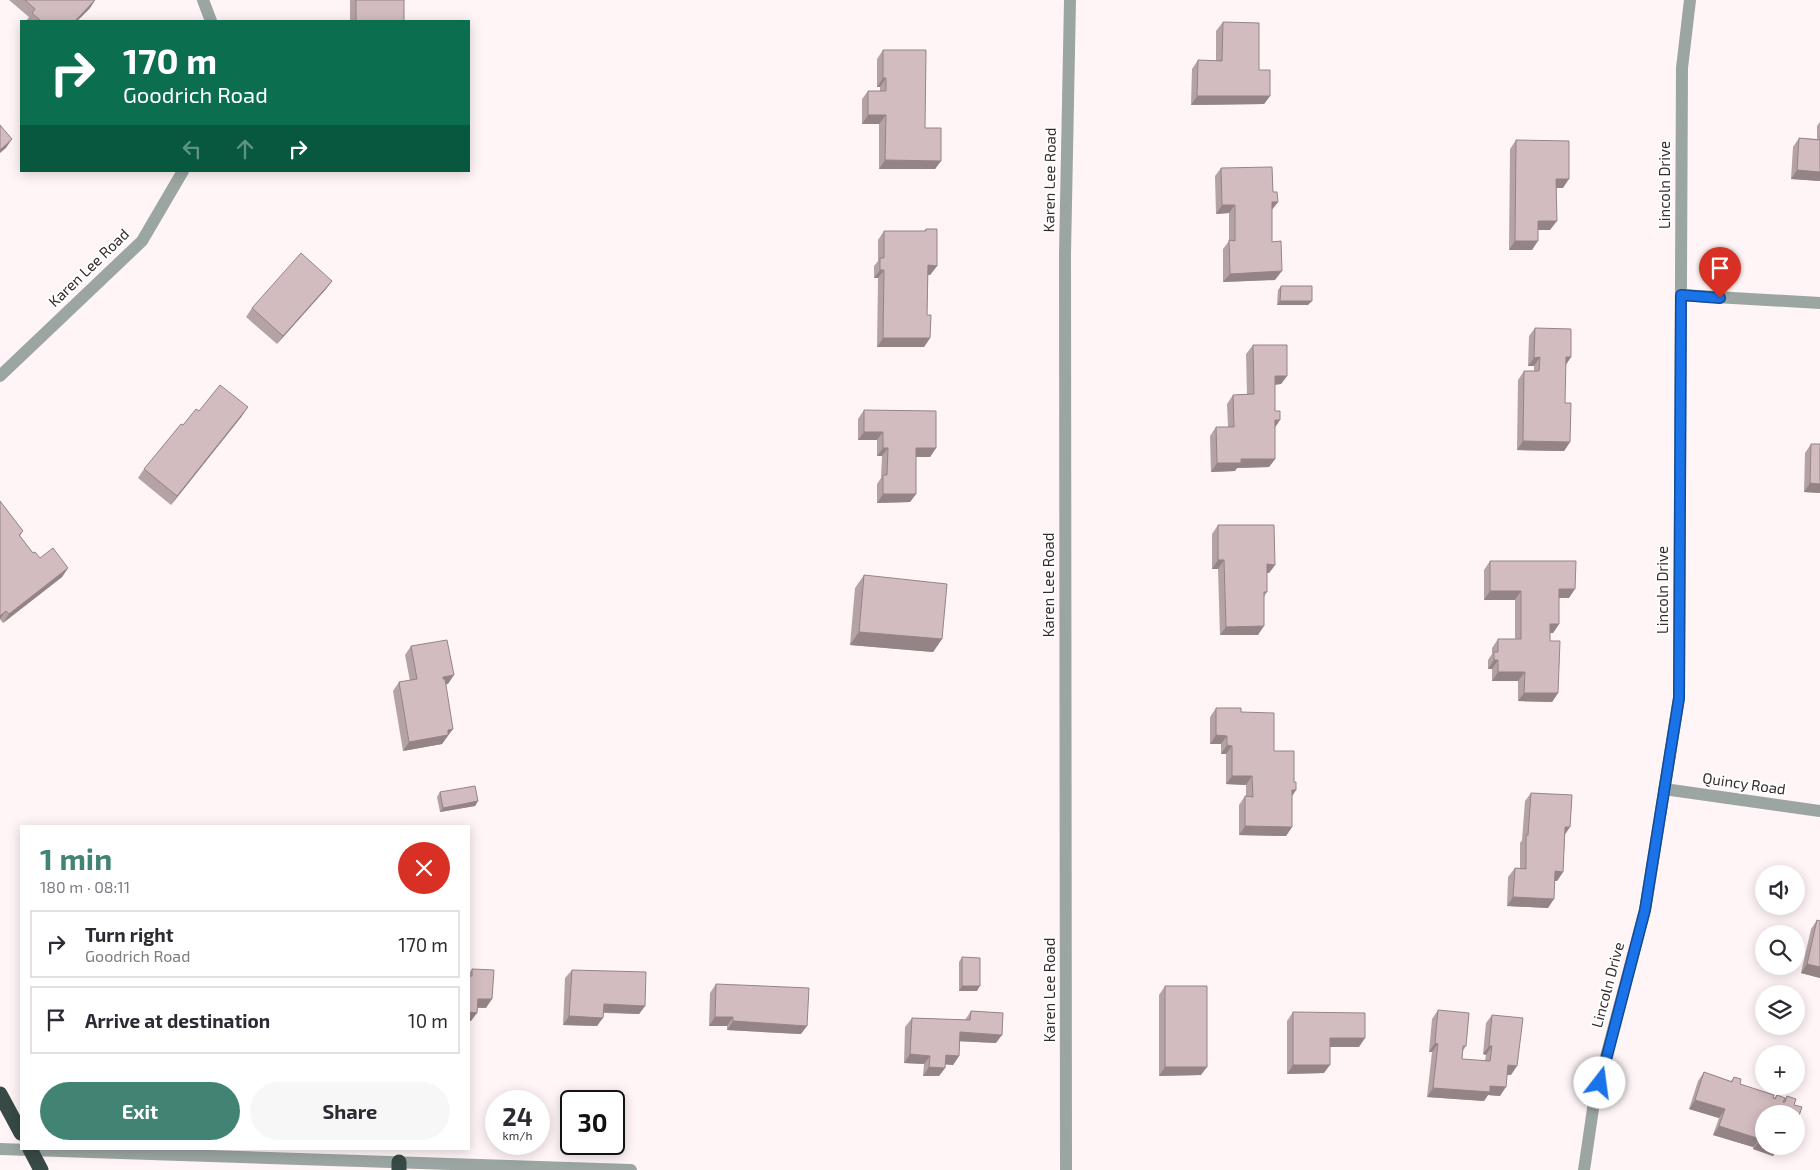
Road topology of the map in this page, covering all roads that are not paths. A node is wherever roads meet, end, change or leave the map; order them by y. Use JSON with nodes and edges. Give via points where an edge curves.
{"nodes":[{"id":1,"x":204,"y":0,"type":"edge"},
{"id":2,"x":1070,"y":0,"type":"edge"},
{"id":3,"x":1690,"y":0,"type":"edge"},
{"id":4,"x":212,"y":20,"type":"edge"},
{"id":5,"x":182,"y":172,"type":"edge"},
{"id":6,"x":1681,"y":295,"type":"junction"},
{"id":7,"x":1820,"y":303,"type":"edge"},
{"id":8,"x":0,"y":376,"type":"edge"},
{"id":9,"x":1664,"y":789,"type":"junction"},
{"id":10,"x":1820,"y":811,"type":"edge"},
{"id":11,"x":4,"y":1100,"type":"edge"},
{"id":12,"x":20,"y":1131,"type":"edge"},
{"id":13,"x":0,"y":1148,"type":"edge"},
{"id":14,"x":20,"y":1149,"type":"edge"},
{"id":15,"x":31,"y":1150,"type":"edge"},
{"id":16,"x":44,"y":1150,"type":"edge"},
{"id":17,"x":399,"y":1166,"type":"edge"},
{"id":18,"x":41,"y":1170,"type":"edge"},
{"id":19,"x":631,"y":1170,"type":"edge"},
{"id":20,"x":1066,"y":1170,"type":"edge"},
{"id":21,"x":1584,"y":1170,"type":"edge"}],
"edges":[{"from":1,"to":4,"type":"street"},
{"from":2,"to":20,"type":"street","name":"Karen Lee Road","via":[[1064,254]]},
{"from":3,"to":6,"type":"street","name":"Lincoln Drive","via":[[1682,68]]},
{"from":5,"to":8,"type":"street","name":"Karen Lee Road","via":[[142,241]]},
{"from":6,"to":7,"type":"street"},
{"from":6,"to":9,"type":"street","name":"Lincoln Drive","via":[[1679,698]]},
{"from":9,"to":10,"type":"street","name":"Quincy Road"},
{"from":9,"to":21,"type":"street","name":"Lincoln Drive","via":[[1645,910],[1594,1102]]},
{"from":11,"to":12,"type":"highway"},
{"from":13,"to":14,"type":"street"},
{"from":15,"to":18,"type":"highway","bridge":true},
{"from":16,"to":17,"type":"street"},
{"from":17,"to":19,"type":"street"}]}
